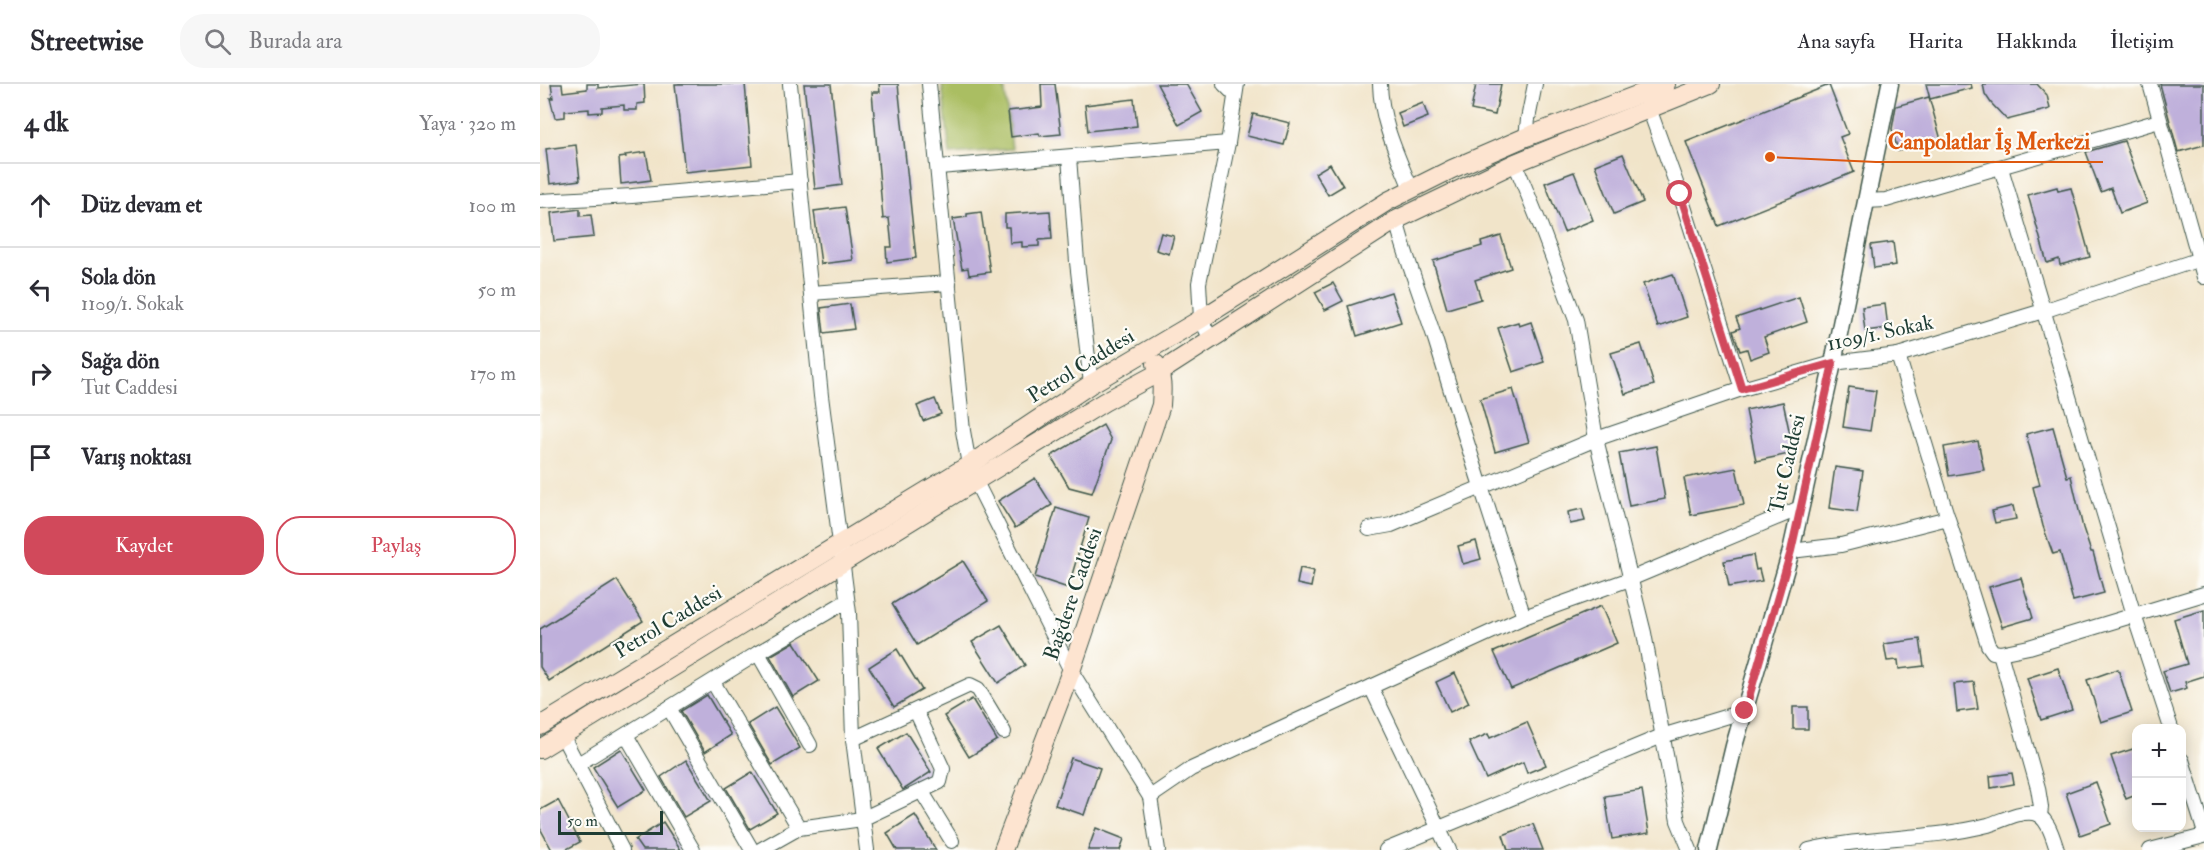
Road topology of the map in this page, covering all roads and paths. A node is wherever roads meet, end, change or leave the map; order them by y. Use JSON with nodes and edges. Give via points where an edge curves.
{"nodes":[{"id":1,"x":789,"y":84,"type":"edge"},
{"id":2,"x":929,"y":84,"type":"edge"},
{"id":3,"x":1224,"y":84,"type":"edge"},
{"id":4,"x":1380,"y":84,"type":"edge"},
{"id":5,"x":1535,"y":84,"type":"edge"},
{"id":6,"x":1666,"y":84,"type":"edge"},
{"id":7,"x":1711,"y":84,"type":"edge"},
{"id":8,"x":1890,"y":84,"type":"edge"},
{"id":9,"x":2150,"y":84,"type":"edge"},
{"id":10,"x":1236,"y":90,"type":"edge"},
{"id":11,"x":1647,"y":101,"type":"junction"},
{"id":12,"x":2159,"y":120,"type":"junction"},
{"id":13,"x":1526,"y":137,"type":"junction"},
{"id":14,"x":1228,"y":143,"type":"junction"},
{"id":15,"x":1070,"y":157,"type":"junction"},
{"id":16,"x":1515,"y":163,"type":"junction"},
{"id":17,"x":939,"y":167,"type":"junction"},
{"id":18,"x":2001,"y":168,"type":"junction"},
{"id":19,"x":800,"y":181,"type":"junction"},
{"id":20,"x":1412,"y":189,"type":"junction"},
{"id":21,"x":540,"y":201,"type":"edge"},
{"id":22,"x":1866,"y":201,"type":"junction"},
{"id":23,"x":1396,"y":220,"type":"junction"},
{"id":24,"x":2200,"y":259,"type":"junction"},
{"id":25,"x":2204,"y":277,"type":"edge"},
{"id":26,"x":949,"y":283,"type":"junction"},
{"id":27,"x":811,"y":293,"type":"junction"},
{"id":28,"x":2043,"y":311,"type":"junction"},
{"id":29,"x":1201,"y":319,"type":"junction"},
{"id":30,"x":1211,"y":340,"type":"junction"},
{"id":31,"x":1148,"y":351,"type":"junction"},
{"id":32,"x":1898,"y":355,"type":"junction"},
{"id":33,"x":1833,"y":363,"type":"junction"},
{"id":34,"x":1160,"y":372,"type":"junction"},
{"id":35,"x":1091,"y":384,"type":"junction"},
{"id":36,"x":1742,"y":389,"type":"junction"},
{"id":37,"x":1596,"y":439,"type":"junction"},
{"id":38,"x":969,"y":465,"type":"junction"},
{"id":39,"x":976,"y":483,"type":"junction"},
{"id":40,"x":1480,"y":487,"type":"junction"},
{"id":41,"x":1800,"y":508,"type":"junction"},
{"id":42,"x":1947,"y":518,"type":"junction"},
{"id":43,"x":1369,"y":529,"type":"dead end"},
{"id":44,"x":840,"y":544,"type":"junction"},
{"id":45,"x":1791,"y":551,"type":"junction"},
{"id":46,"x":843,"y":564,"type":"junction"},
{"id":47,"x":1630,"y":579,"type":"junction"},
{"id":48,"x":2204,"y":594,"type":"edge"},
{"id":49,"x":847,"y":601,"type":"junction"},
{"id":50,"x":2134,"y":615,"type":"junction"},
{"id":51,"x":1524,"y":617,"type":"junction"},
{"id":52,"x":758,"y":653,"type":"junction"},
{"id":53,"x":2000,"y":653,"type":"junction"},
{"id":54,"x":1071,"y":671,"type":"junction"},
{"id":55,"x":713,"y":682,"type":"junction"},
{"id":56,"x":1371,"y":687,"type":"junction"},
{"id":57,"x":669,"y":708,"type":"junction"},
{"id":58,"x":916,"y":711,"type":"junction"},
{"id":59,"x":1745,"y":711,"type":"junction"},
{"id":60,"x":542,"y":720,"type":"edge"},
{"id":61,"x":2169,"y":724,"type":"edge"},
{"id":62,"x":1004,"y":732,"type":"dead end"},
{"id":63,"x":562,"y":735,"type":"junction"},
{"id":64,"x":626,"y":735,"type":"junction"},
{"id":65,"x":1662,"y":736,"type":"junction"},
{"id":66,"x":853,"y":739,"type":"junction"},
{"id":67,"x":810,"y":745,"type":"dead end"},
{"id":68,"x":540,"y":749,"type":"edge"},
{"id":69,"x":578,"y":764,"type":"junction"},
{"id":70,"x":2186,"y":775,"type":"edge"},
{"id":71,"x":922,"y":792,"type":"junction"},
{"id":72,"x":1150,"y":797,"type":"junction"},
{"id":73,"x":2040,"y":816,"type":"junction"},
{"id":74,"x":862,"y":819,"type":"junction"},
{"id":75,"x":799,"y":828,"type":"junction"},
{"id":76,"x":1439,"y":830,"type":"junction"},
{"id":77,"x":2204,"y":830,"type":"edge"},
{"id":78,"x":2204,"y":836,"type":"edge"},
{"id":79,"x":952,"y":841,"type":"dead end"},
{"id":80,"x":622,"y":850,"type":"edge"},
{"id":81,"x":693,"y":850,"type":"edge"},
{"id":82,"x":752,"y":850,"type":"edge"},
{"id":83,"x":760,"y":850,"type":"edge"},
{"id":84,"x":867,"y":850,"type":"edge"},
{"id":85,"x":1003,"y":850,"type":"edge"},
{"id":86,"x":1158,"y":850,"type":"edge"},
{"id":87,"x":1386,"y":850,"type":"edge"},
{"id":88,"x":1449,"y":850,"type":"edge"},
{"id":89,"x":1690,"y":850,"type":"edge"},
{"id":90,"x":1709,"y":850,"type":"edge"},
{"id":91,"x":1809,"y":850,"type":"edge"},
{"id":92,"x":2057,"y":850,"type":"edge"},
{"id":93,"x":2150,"y":850,"type":"edge"}],
"edges":[{"from":1,"to":19,"type":"street"},
{"from":2,"to":17,"type":"street"},
{"from":3,"to":10,"type":"street"},
{"from":4,"to":20,"type":"street","via":[[1387,132]]},
{"from":5,"to":13,"type":"street"},
{"from":6,"to":11,"type":"main road","name":"Petrol Caddesi"},
{"from":7,"to":11,"type":"main road"},
{"from":8,"to":22,"type":"street","name":"Tut Caddesi"},
{"from":9,"to":12,"type":"street"},
{"from":10,"to":14,"type":"street"},
{"from":11,"to":13,"type":"main road","name":"Petrol Caddesi"},
{"from":11,"to":16,"type":"main road"},
{"from":11,"to":36,"type":"street"},
{"from":12,"to":18,"type":"street"},
{"from":12,"to":24,"type":"street"},
{"from":13,"to":20,"type":"main road","name":"Petrol Caddesi"},
{"from":14,"to":15,"type":"street"},
{"from":14,"to":29,"type":"street","via":[[1199,283]]},
{"from":15,"to":17,"type":"street"},
{"from":15,"to":35,"type":"street"},
{"from":16,"to":23,"type":"main road"},
{"from":16,"to":37,"type":"street","via":[[1576,320]]},
{"from":17,"to":26,"type":"street"},
{"from":18,"to":22,"type":"street","via":[[1886,200]]},
{"from":18,"to":28,"type":"street"},
{"from":19,"to":21,"type":"street"},
{"from":19,"to":27,"type":"street"},
{"from":20,"to":29,"type":"main road","name":"Petrol Caddesi"},
{"from":22,"to":33,"type":"street","name":"Tut Caddesi"},
{"from":23,"to":30,"type":"main road"},
{"from":23,"to":40,"type":"street"},
{"from":24,"to":25,"type":"street"},
{"from":24,"to":28,"type":"street","name":"1109/1. Sokak"},
{"from":26,"to":27,"type":"street"},
{"from":26,"to":38,"type":"street"},
{"from":27,"to":44,"type":"street"},
{"from":28,"to":32,"type":"street","name":"1109/1. Sokak"},
{"from":28,"to":50,"type":"street"},
{"from":29,"to":30,"type":"street"},
{"from":29,"to":31,"type":"main road","name":"Petrol Caddesi"},
{"from":30,"to":34,"type":"main road"},
{"from":31,"to":34,"type":"main road","name":"Bağdere Caddesi"},
{"from":31,"to":35,"type":"main road","name":"Petrol Caddesi"},
{"from":32,"to":33,"type":"street","name":"1109/1. Sokak"},
{"from":32,"to":42,"type":"street"},
{"from":33,"to":36,"type":"street","name":"1109/1. Sokak"},
{"from":33,"to":41,"type":"street","name":"Tut Caddesi"},
{"from":34,"to":39,"type":"main road","via":[[1104,402]]},
{"from":34,"to":54,"type":"main road","name":"Bağdere Caddesi","via":[[1161,405]]},
{"from":35,"to":38,"type":"main road","name":"Petrol Caddesi"},
{"from":36,"to":37,"type":"street","name":"1109/1. Sokak"},
{"from":37,"to":40,"type":"street","name":"1109/1. Sokak"},
{"from":37,"to":47,"type":"street"},
{"from":38,"to":39,"type":"street"},
{"from":38,"to":44,"type":"main road","name":"Petrol Caddesi"},
{"from":39,"to":46,"type":"main road"},
{"from":39,"to":54,"type":"street"},
{"from":40,"to":43,"type":"street","name":"1109/1. Sokak","via":[[1391,525]]},
{"from":40,"to":51,"type":"street"},
{"from":41,"to":45,"type":"street","name":"Tut Caddesi"},
{"from":41,"to":47,"type":"street"},
{"from":42,"to":45,"type":"street","via":[[1841,544]]},
{"from":42,"to":53,"type":"street","via":[[1989,645],[1993,652]]},
{"from":44,"to":46,"type":"street"},
{"from":44,"to":60,"type":"main road","name":"Petrol Caddesi"},
{"from":45,"to":59,"type":"street","name":"Tut Caddesi"},
{"from":46,"to":49,"type":"street"},
{"from":46,"to":63,"type":"main road"},
{"from":47,"to":51,"type":"street"},
{"from":47,"to":65,"type":"street"},
{"from":48,"to":50,"type":"street"},
{"from":49,"to":52,"type":"street"},
{"from":49,"to":66,"type":"street"},
{"from":50,"to":53,"type":"street"},
{"from":50,"to":61,"type":"street"},
{"from":51,"to":56,"type":"street"},
{"from":52,"to":55,"type":"street"},
{"from":52,"to":67,"type":"street"},
{"from":53,"to":73,"type":"street","via":[[2038,788]]},
{"from":54,"to":72,"type":"street"},
{"from":54,"to":85,"type":"main road","name":"Bağdere Caddesi"},
{"from":55,"to":57,"type":"street"},
{"from":55,"to":75,"type":"street"},
{"from":56,"to":72,"type":"street","via":[[1191,770]]},
{"from":56,"to":76,"type":"street"},
{"from":57,"to":64,"type":"street"},
{"from":57,"to":82,"type":"street"},
{"from":58,"to":62,"type":"street","via":[[973,686]]},
{"from":58,"to":66,"type":"street"},
{"from":58,"to":71,"type":"street","via":[[943,773],[940,782]]},
{"from":59,"to":65,"type":"street"},
{"from":59,"to":90,"type":"street","name":"Tut Caddesi"},
{"from":63,"to":68,"type":"main road"},
{"from":63,"to":69,"type":"street"},
{"from":64,"to":69,"type":"street"},
{"from":64,"to":81,"type":"street"},
{"from":65,"to":76,"type":"street"},
{"from":65,"to":89,"type":"street","via":[[1678,821]]},
{"from":66,"to":74,"type":"street"},
{"from":69,"to":80,"type":"street"},
{"from":70,"to":77,"type":"street"},
{"from":71,"to":74,"type":"street"},
{"from":71,"to":79,"type":"street"},
{"from":72,"to":86,"type":"street"},
{"from":73,"to":91,"type":"street","via":[[2020,814],[1949,833],[1838,843]]},
{"from":73,"to":92,"type":"street"},
{"from":74,"to":75,"type":"street"},
{"from":74,"to":84,"type":"street"},
{"from":75,"to":83,"type":"street"},
{"from":76,"to":87,"type":"street"},
{"from":76,"to":88,"type":"street"},
{"from":78,"to":93,"type":"street"}]}
